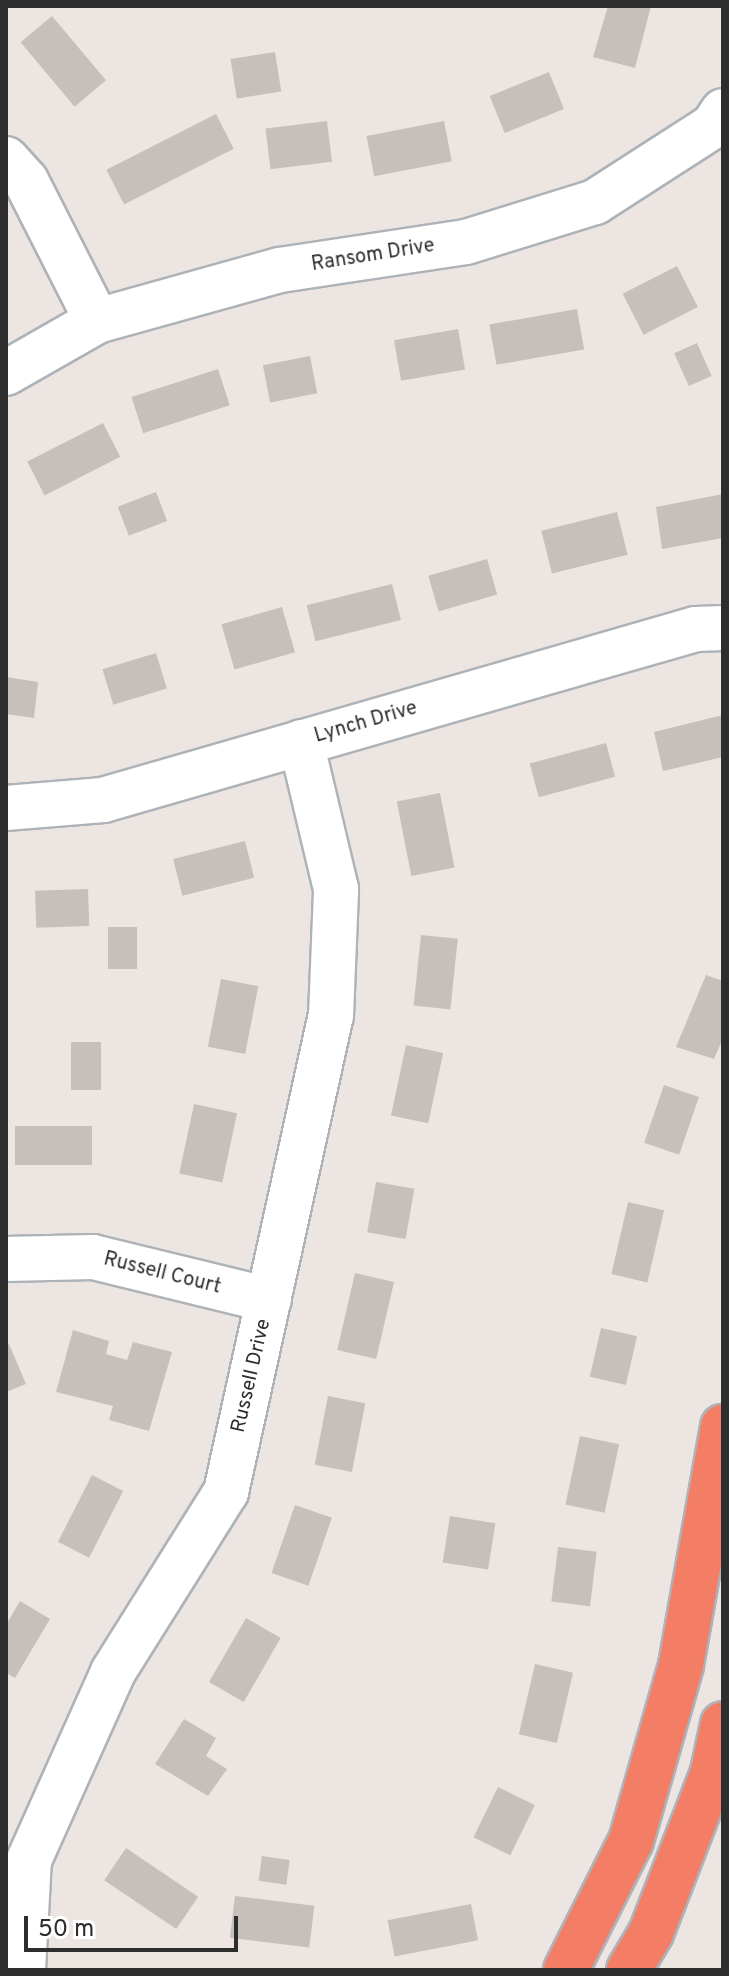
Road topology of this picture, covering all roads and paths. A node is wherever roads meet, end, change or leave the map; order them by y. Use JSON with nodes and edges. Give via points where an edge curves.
{"nodes":[{"id":1,"x":723,"y":111,"type":"edge"},
{"id":2,"x":6,"y":159,"type":"edge"},
{"id":3,"x":97,"y":321,"type":"junction"},
{"id":4,"x":6,"y":373,"type":"edge"},
{"id":5,"x":723,"y":628,"type":"edge"},
{"id":6,"x":301,"y":742,"type":"junction"},
{"id":7,"x":6,"y":808,"type":"edge"},
{"id":8,"x":6,"y":1259,"type":"edge"},
{"id":9,"x":269,"y":1300,"type":"junction"},
{"id":10,"x":723,"y":1427,"type":"edge"},
{"id":11,"x":723,"y":1724,"type":"edge"},
{"id":12,"x":23,"y":1970,"type":"edge"},
{"id":13,"x":566,"y":1970,"type":"edge"},
{"id":14,"x":629,"y":1970,"type":"edge"}],
"edges":[{"from":1,"to":3,"type":"street","name":"Ransom Drive","via":[[713,126],[595,202],[466,242],[280,270]]},
{"from":2,"to":3,"type":"street","via":[[26,181]]},
{"from":3,"to":4,"type":"street","name":"Ransom Drive"},
{"from":5,"to":6,"type":"street","name":"Lynch Drive","via":[[696,629]]},
{"from":6,"to":7,"type":"street","name":"Lynch Drive","via":[[103,800]]},
{"from":6,"to":9,"type":"street","name":"Russell Drive","via":[[336,889],[331,1016]]},
{"from":8,"to":9,"type":"street","name":"Russell Court","via":[[93,1257]]},
{"from":9,"to":12,"type":"street","name":"Russell Drive","via":[[226,1492],[113,1672],[29,1860]]},
{"from":10,"to":13,"type":"highway","via":[[681,1665],[631,1841]]},
{"from":11,"to":14,"type":"highway","via":[[713,1772],[657,1918]]}]}
